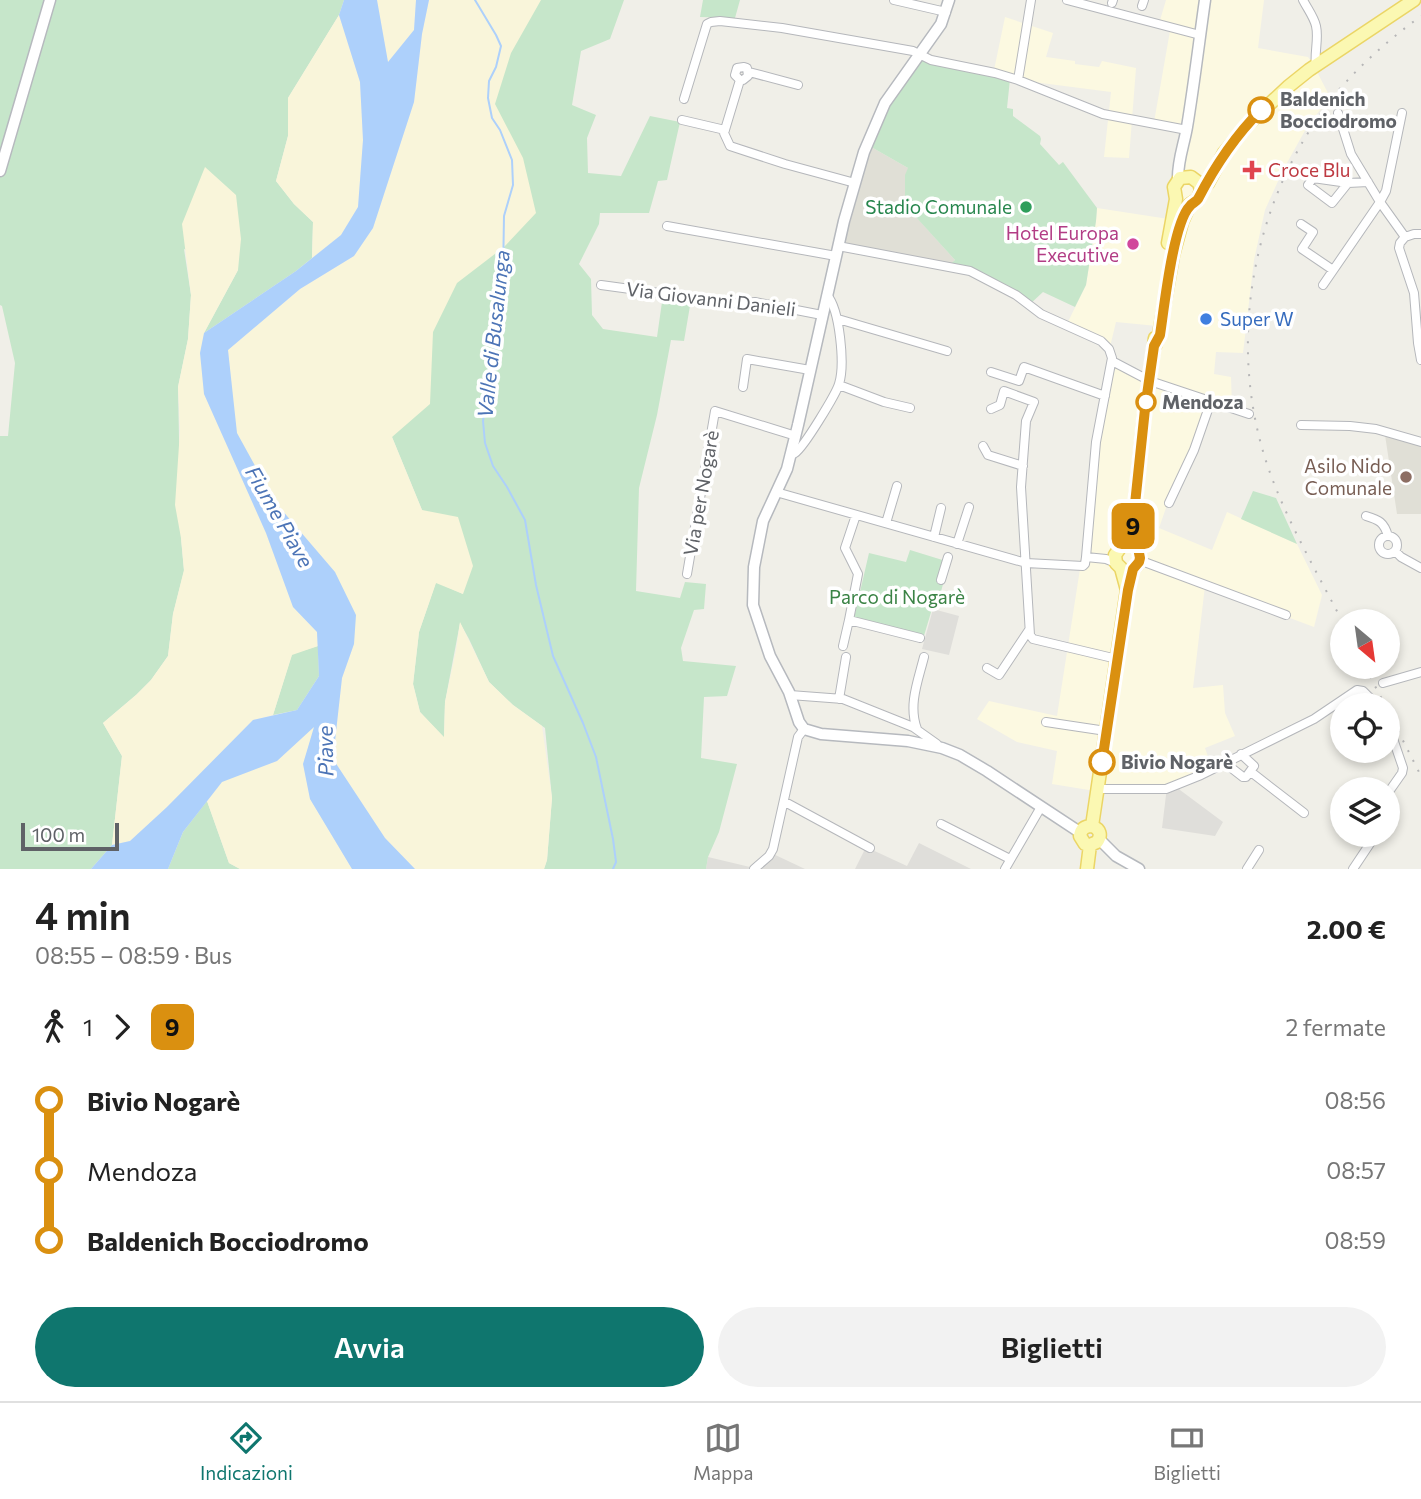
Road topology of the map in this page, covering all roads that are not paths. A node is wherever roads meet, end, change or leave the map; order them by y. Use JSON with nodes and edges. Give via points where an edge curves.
{"nodes":[{"id":1,"x":50,"y":0,"type":"edge"},
{"id":2,"x":894,"y":0,"type":"edge"},
{"id":3,"x":1031,"y":0,"type":"edge"},
{"id":4,"x":1067,"y":0,"type":"edge"},
{"id":5,"x":1205,"y":0,"type":"edge"},
{"id":6,"x":1303,"y":0,"type":"edge"},
{"id":7,"x":1414,"y":0,"type":"edge"},
{"id":8,"x":948,"y":6,"type":"edge"},
{"id":9,"x":1200,"y":35,"type":"junction"},
{"id":10,"x":920,"y":54,"type":"junction"},
{"id":11,"x":1316,"y":66,"type":"junction"},
{"id":12,"x":1018,"y":80,"type":"junction"},
{"id":13,"x":797,"y":85,"type":"dead end"},
{"id":14,"x":684,"y":99,"type":"dead end"},
{"id":15,"x":1338,"y":113,"type":"dead end"},
{"id":16,"x":1402,"y":113,"type":"dead end"},
{"id":17,"x":682,"y":120,"type":"dead end"},
{"id":18,"x":725,"y":130,"type":"junction"},
{"id":19,"x":1187,"y":130,"type":"junction"},
{"id":20,"x":0,"y":171,"type":"edge"},
{"id":21,"x":1191,"y":182,"type":"junction"},
{"id":22,"x":1368,"y":182,"type":"junction"},
{"id":23,"x":855,"y":183,"type":"junction"},
{"id":24,"x":1348,"y":183,"type":"dead end"},
{"id":25,"x":1176,"y":199,"type":"junction"},
{"id":26,"x":1380,"y":202,"type":"junction"},
{"id":27,"x":1190,"y":204,"type":"junction"},
{"id":28,"x":1301,"y":224,"type":"dead end"},
{"id":29,"x":667,"y":226,"type":"dead end"},
{"id":30,"x":1421,"y":234,"type":"edge"},
{"id":31,"x":1405,"y":237,"type":"junction"},
{"id":32,"x":837,"y":251,"type":"junction"},
{"id":33,"x":1333,"y":270,"type":"junction"},
{"id":34,"x":601,"y":285,"type":"dead end"},
{"id":35,"x":1322,"y":285,"type":"dead end"},
{"id":36,"x":827,"y":295,"type":"junction"},
{"id":37,"x":822,"y":315,"type":"junction"},
{"id":38,"x":838,"y":319,"type":"junction"},
{"id":39,"x":1154,"y":346,"type":"junction"},
{"id":40,"x":947,"y":351,"type":"dead end"},
{"id":41,"x":1421,"y":360,"type":"edge"},
{"id":42,"x":1112,"y":361,"type":"junction"},
{"id":43,"x":810,"y":370,"type":"junction"},
{"id":44,"x":991,"y":372,"type":"dead end"},
{"id":45,"x":1150,"y":381,"type":"junction"},
{"id":46,"x":839,"y":385,"type":"junction"},
{"id":47,"x":743,"y":387,"type":"dead end"},
{"id":48,"x":1105,"y":396,"type":"junction"},
{"id":49,"x":1211,"y":401,"type":"junction"},
{"id":50,"x":910,"y":408,"type":"dead end"},
{"id":51,"x":991,"y":409,"type":"dead end"},
{"id":52,"x":1249,"y":414,"type":"dead end"},
{"id":53,"x":1301,"y":425,"type":"dead end"},
{"id":54,"x":796,"y":436,"type":"junction"},
{"id":55,"x":1421,"y":442,"type":"edge"},
{"id":56,"x":983,"y":446,"type":"dead end"},
{"id":57,"x":790,"y":455,"type":"junction"},
{"id":58,"x":1023,"y":466,"type":"junction"},
{"id":59,"x":897,"y":486,"type":"dead end"},
{"id":60,"x":776,"y":492,"type":"junction"},
{"id":61,"x":1169,"y":503,"type":"dead end"},
{"id":62,"x":969,"y":507,"type":"dead end"},
{"id":63,"x":941,"y":508,"type":"dead end"},
{"id":64,"x":856,"y":515,"type":"junction"},
{"id":65,"x":1366,"y":516,"type":"dead end"},
{"id":66,"x":886,"y":523,"type":"junction"},
{"id":67,"x":1133,"y":523,"type":"junction"},
{"id":68,"x":1388,"y":536,"type":"junction"},
{"id":69,"x":934,"y":537,"type":"junction"},
{"id":70,"x":957,"y":544,"type":"junction"},
{"id":71,"x":1137,"y":550,"type":"junction"},
{"id":72,"x":1395,"y":551,"type":"junction"},
{"id":73,"x":948,"y":557,"type":"dead end"},
{"id":74,"x":1086,"y":557,"type":"junction"},
{"id":75,"x":1119,"y":560,"type":"junction"},
{"id":76,"x":1147,"y":563,"type":"dead end"},
{"id":77,"x":1026,"y":564,"type":"junction"},
{"id":78,"x":1421,"y":568,"type":"edge"},
{"id":79,"x":687,"y":574,"type":"dead end"},
{"id":80,"x":941,"y":580,"type":"dead end"},
{"id":81,"x":1286,"y":615,"type":"dead end"},
{"id":82,"x":849,"y":620,"type":"junction"},
{"id":83,"x":1029,"y":630,"type":"junction"},
{"id":84,"x":920,"y":638,"type":"dead end"},
{"id":85,"x":843,"y":646,"type":"dead end"},
{"id":86,"x":846,"y":657,"type":"dead end"},
{"id":87,"x":924,"y":657,"type":"dead end"},
{"id":88,"x":1117,"y":659,"type":"junction"},
{"id":89,"x":987,"y":668,"type":"dead end"},
{"id":90,"x":1421,"y":672,"type":"edge"},
{"id":91,"x":1383,"y":683,"type":"dead end"},
{"id":92,"x":790,"y":695,"type":"junction"},
{"id":93,"x":839,"y":699,"type":"junction"},
{"id":94,"x":1330,"y":708,"type":"edge"},
{"id":95,"x":1046,"y":722,"type":"dead end"},
{"id":96,"x":802,"y":727,"type":"junction"},
{"id":97,"x":917,"y":729,"type":"junction"},
{"id":98,"x":1106,"y":731,"type":"junction"},
{"id":99,"x":937,"y":747,"type":"junction"},
{"id":100,"x":1241,"y":754,"type":"junction"},
{"id":101,"x":1400,"y":759,"type":"edge"},
{"id":102,"x":1225,"y":763,"type":"junction"},
{"id":103,"x":1251,"y":772,"type":"junction"},
{"id":104,"x":1399,"y":777,"type":"edge"},
{"id":105,"x":1098,"y":789,"type":"junction"},
{"id":106,"x":785,"y":802,"type":"junction"},
{"id":107,"x":1041,"y":807,"type":"junction"},
{"id":108,"x":1304,"y":813,"type":"dead end"},
{"id":109,"x":941,"y":824,"type":"dead end"},
{"id":110,"x":1092,"y":826,"type":"junction"},
{"id":111,"x":1081,"y":833,"type":"junction"},
{"id":112,"x":1095,"y":842,"type":"junction"},
{"id":113,"x":1368,"y":847,"type":"edge"},
{"id":114,"x":870,"y":848,"type":"dead end"},
{"id":115,"x":1259,"y":850,"type":"dead end"},
{"id":116,"x":1010,"y":859,"type":"junction"},
{"id":117,"x":754,"y":869,"type":"edge"},
{"id":118,"x":1005,"y":869,"type":"edge"},
{"id":119,"x":1087,"y":869,"type":"edge"},
{"id":120,"x":1139,"y":869,"type":"edge"},
{"id":121,"x":1247,"y":869,"type":"edge"},
{"id":122,"x":1353,"y":869,"type":"edge"}],
"edges":[{"from":1,"to":20,"type":"street"},
{"from":2,"to":8,"type":"street"},
{"from":3,"to":12,"type":"street"},
{"from":4,"to":9,"type":"street"},
{"from":5,"to":9,"type":"street"},
{"from":6,"to":11,"type":"street","via":[[1316,25]]},
{"from":7,"to":11,"type":"main road"},
{"from":8,"to":10,"type":"street"},
{"from":9,"to":19,"type":"street"},
{"from":10,"to":12,"type":"street"},
{"from":10,"to":14,"type":"street","via":[[782,28],[711,22]]},
{"from":10,"to":23,"type":"street","via":[[884,103]]},
{"from":11,"to":21,"type":"main road","via":[[1248,124],[1216,167]]},
{"from":12,"to":19,"type":"street","via":[[1102,114]]},
{"from":13,"to":18,"type":"street","via":[[749,72],[740,80]]},
{"from":15,"to":22,"type":"street","via":[[1351,154]]},
{"from":16,"to":26,"type":"street"},
{"from":17,"to":18,"type":"street"},
{"from":18,"to":23,"type":"street","via":[[730,146]]},
{"from":19,"to":21,"type":"street","via":[[1181,167]]},
{"from":21,"to":25,"type":"main road","via":[[1173,191]]},
{"from":21,"to":27,"type":"main road","via":[[1198,199]]},
{"from":22,"to":24,"type":"street"},
{"from":22,"to":26,"type":"street"},
{"from":23,"to":32,"type":"street"},
{"from":25,"to":27,"type":"main road"},
{"from":25,"to":39,"type":"main road"},
{"from":26,"to":31,"type":"street"},
{"from":26,"to":33,"type":"street"},
{"from":27,"to":39,"type":"main road","via":[[1177,238],[1160,335]]},
{"from":28,"to":33,"type":"street","via":[[1313,232],[1302,249]]},
{"from":29,"to":32,"type":"street"},
{"from":30,"to":31,"type":"street"},
{"from":31,"to":41,"type":"street","via":[[1399,248],[1414,293]]},
{"from":32,"to":36,"type":"street"},
{"from":32,"to":42,"type":"street","via":[[970,271],[1037,311],[1101,341]]},
{"from":33,"to":35,"type":"street"},
{"from":34,"to":37,"type":"street","name":"Via Giovanni Danieli","via":[[740,304],[755,302]]},
{"from":36,"to":37,"type":"street"},
{"from":36,"to":38,"type":"street"},
{"from":37,"to":43,"type":"street"},
{"from":38,"to":40,"type":"street"},
{"from":38,"to":46,"type":"street"},
{"from":39,"to":45,"type":"main road"},
{"from":42,"to":45,"type":"street"},
{"from":42,"to":48,"type":"street"},
{"from":43,"to":47,"type":"street","via":[[747,359]]},
{"from":43,"to":54,"type":"street"},
{"from":44,"to":48,"type":"street","via":[[1019,382],[1024,367]]},
{"from":45,"to":49,"type":"street"},
{"from":45,"to":67,"type":"main road"},
{"from":46,"to":50,"type":"street"},
{"from":46,"to":57,"type":"street","via":[[809,436]]},
{"from":48,"to":74,"type":"street"},
{"from":49,"to":52,"type":"street"},
{"from":49,"to":61,"type":"street"},
{"from":51,"to":58,"type":"street","via":[[1000,405],[1004,391],[1034,402],[1027,421]]},
{"from":53,"to":55,"type":"street","via":[[1376,429]]},
{"from":54,"to":57,"type":"street"},
{"from":54,"to":79,"type":"street","name":"Via per Nogarè","via":[[715,411]]},
{"from":56,"to":58,"type":"street","via":[[988,455]]},
{"from":57,"to":60,"type":"street"},
{"from":58,"to":77,"type":"street"},
{"from":59,"to":66,"type":"street"},
{"from":60,"to":64,"type":"street"},
{"from":60,"to":92,"type":"street","via":[[763,522],[753,602],[770,656]]},
{"from":62,"to":70,"type":"street"},
{"from":63,"to":69,"type":"street"},
{"from":64,"to":66,"type":"street"},
{"from":64,"to":82,"type":"street","via":[[845,548],[858,574]]},
{"from":65,"to":68,"type":"street","via":[[1381,521]]},
{"from":66,"to":69,"type":"street"},
{"from":67,"to":71,"type":"main road"},
{"from":67,"to":75,"type":"main road"},
{"from":68,"to":72,"type":"street","via":[[1396,540]]},
{"from":68,"to":72,"type":"street","via":[[1380,540],[1379,549],[1386,554]]},
{"from":69,"to":70,"type":"street"},
{"from":70,"to":77,"type":"street"},
{"from":71,"to":75,"type":"main road","via":[[1130,545]]},
{"from":71,"to":75,"type":"main road","via":[[1139,562]]},
{"from":72,"to":78,"type":"street"},
{"from":73,"to":80,"type":"street"},
{"from":74,"to":75,"type":"street"},
{"from":74,"to":77,"type":"street","via":[[1083,566]]},
{"from":75,"to":88,"type":"main road","via":[[1128,590]]},
{"from":76,"to":81,"type":"street"},
{"from":77,"to":83,"type":"street"},
{"from":82,"to":84,"type":"street"},
{"from":82,"to":85,"type":"street"},
{"from":83,"to":88,"type":"street","via":[[1033,639]]},
{"from":83,"to":89,"type":"street","via":[[999,675]]},
{"from":86,"to":93,"type":"street"},
{"from":87,"to":97,"type":"street","via":[[913,703]]},
{"from":88,"to":98,"type":"main road"},
{"from":90,"to":91,"type":"street"},
{"from":92,"to":93,"type":"street"},
{"from":92,"to":96,"type":"street"},
{"from":93,"to":97,"type":"street"},
{"from":94,"to":100,"type":"street"},
{"from":95,"to":98,"type":"street"},
{"from":96,"to":99,"type":"street","via":[[821,734]]},
{"from":96,"to":106,"type":"street"},
{"from":97,"to":99,"type":"street"},
{"from":98,"to":105,"type":"main road"},
{"from":99,"to":107,"type":"street","via":[[960,755]]},
{"from":100,"to":102,"type":"street"},
{"from":100,"to":103,"type":"street","via":[[1254,766]]},
{"from":101,"to":104,"type":"street"},
{"from":102,"to":103,"type":"street","via":[[1244,777]]},
{"from":102,"to":105,"type":"street","via":[[1166,789]]},
{"from":103,"to":108,"type":"street"},
{"from":105,"to":110,"type":"main road"},
{"from":106,"to":114,"type":"street"},
{"from":106,"to":117,"type":"street","via":[[775,846]]},
{"from":107,"to":111,"type":"street"},
{"from":107,"to":116,"type":"street"},
{"from":109,"to":116,"type":"street"},
{"from":110,"to":111,"type":"main road"},
{"from":110,"to":112,"type":"main road","via":[[1099,831]]},
{"from":111,"to":112,"type":"main road","via":[[1082,841]]},
{"from":112,"to":119,"type":"main road"},
{"from":112,"to":120,"type":"street"},
{"from":113,"to":122,"type":"street"},
{"from":115,"to":121,"type":"street"},
{"from":116,"to":118,"type":"street"}]}
